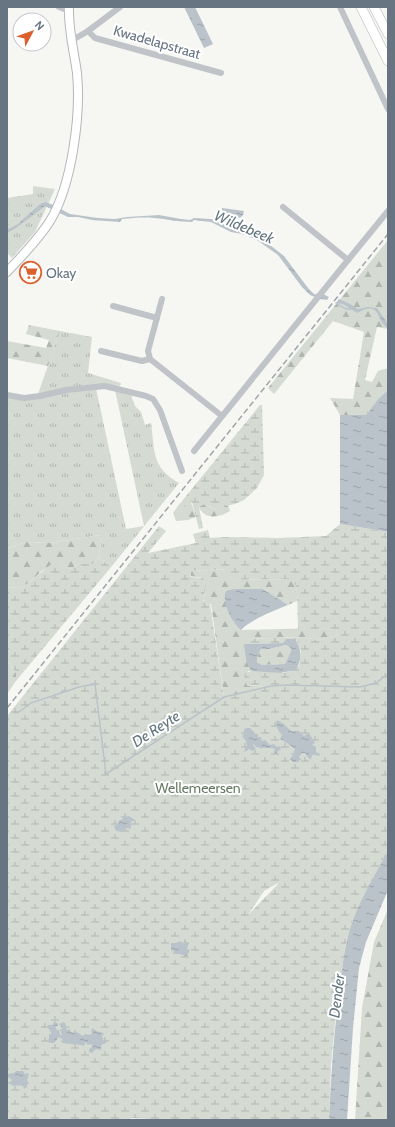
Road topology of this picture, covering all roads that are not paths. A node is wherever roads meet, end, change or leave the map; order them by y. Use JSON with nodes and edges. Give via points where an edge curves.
{"nodes":[{"id":1,"x":59,"y":7,"type":"edge"},
{"id":2,"x":120,"y":7,"type":"edge"},
{"id":3,"x":340,"y":7,"type":"edge"},
{"id":4,"x":361,"y":7,"type":"edge"},
{"id":5,"x":374,"y":7,"type":"edge"},
{"id":6,"x":69,"y":9,"type":"edge"},
{"id":7,"x":88,"y":31,"type":"junction"},
{"id":8,"x":388,"y":34,"type":"edge"},
{"id":9,"x":71,"y":41,"type":"junction"},
{"id":10,"x":388,"y":61,"type":"edge"},
{"id":11,"x":221,"y":72,"type":"dead end"},
{"id":12,"x":388,"y":109,"type":"edge"},
{"id":13,"x":283,"y":207,"type":"dead end"},
{"id":14,"x":388,"y":211,"type":"edge"},
{"id":15,"x":348,"y":260,"type":"junction"},
{"id":16,"x":7,"y":272,"type":"edge"},
{"id":17,"x":162,"y":299,"type":"dead end"},
{"id":18,"x":113,"y":306,"type":"dead end"},
{"id":19,"x":157,"y":318,"type":"junction"},
{"id":20,"x":101,"y":351,"type":"dead end"},
{"id":21,"x":150,"y":359,"type":"junction"},
{"id":22,"x":7,"y":395,"type":"edge"},
{"id":23,"x":222,"y":416,"type":"junction"},
{"id":24,"x":194,"y":451,"type":"dead end"},
{"id":25,"x":182,"y":471,"type":"dead end"}],
"edges":[{"from":1,"to":6,"type":"street"},
{"from":2,"to":7,"type":"street"},
{"from":3,"to":12,"type":"street"},
{"from":4,"to":10,"type":"highway"},
{"from":5,"to":8,"type":"highway"},
{"from":6,"to":9,"type":"main road"},
{"from":7,"to":9,"type":"street"},
{"from":7,"to":11,"type":"street","name":"Kwadelapstraat","via":[[95,38]]},
{"from":9,"to":16,"type":"main road","via":[[77,74],[78,115],[61,198],[39,238]]},
{"from":13,"to":15,"type":"street"},
{"from":14,"to":15,"type":"street"},
{"from":15,"to":23,"type":"street"},
{"from":17,"to":19,"type":"street"},
{"from":18,"to":19,"type":"street"},
{"from":19,"to":21,"type":"street","via":[[148,351]]},
{"from":20,"to":21,"type":"street","via":[[142,362]]},
{"from":21,"to":23,"type":"street"},
{"from":22,"to":25,"type":"street","via":[[24,398],[105,386],[153,399],[160,410]]},
{"from":23,"to":24,"type":"street"}]}
